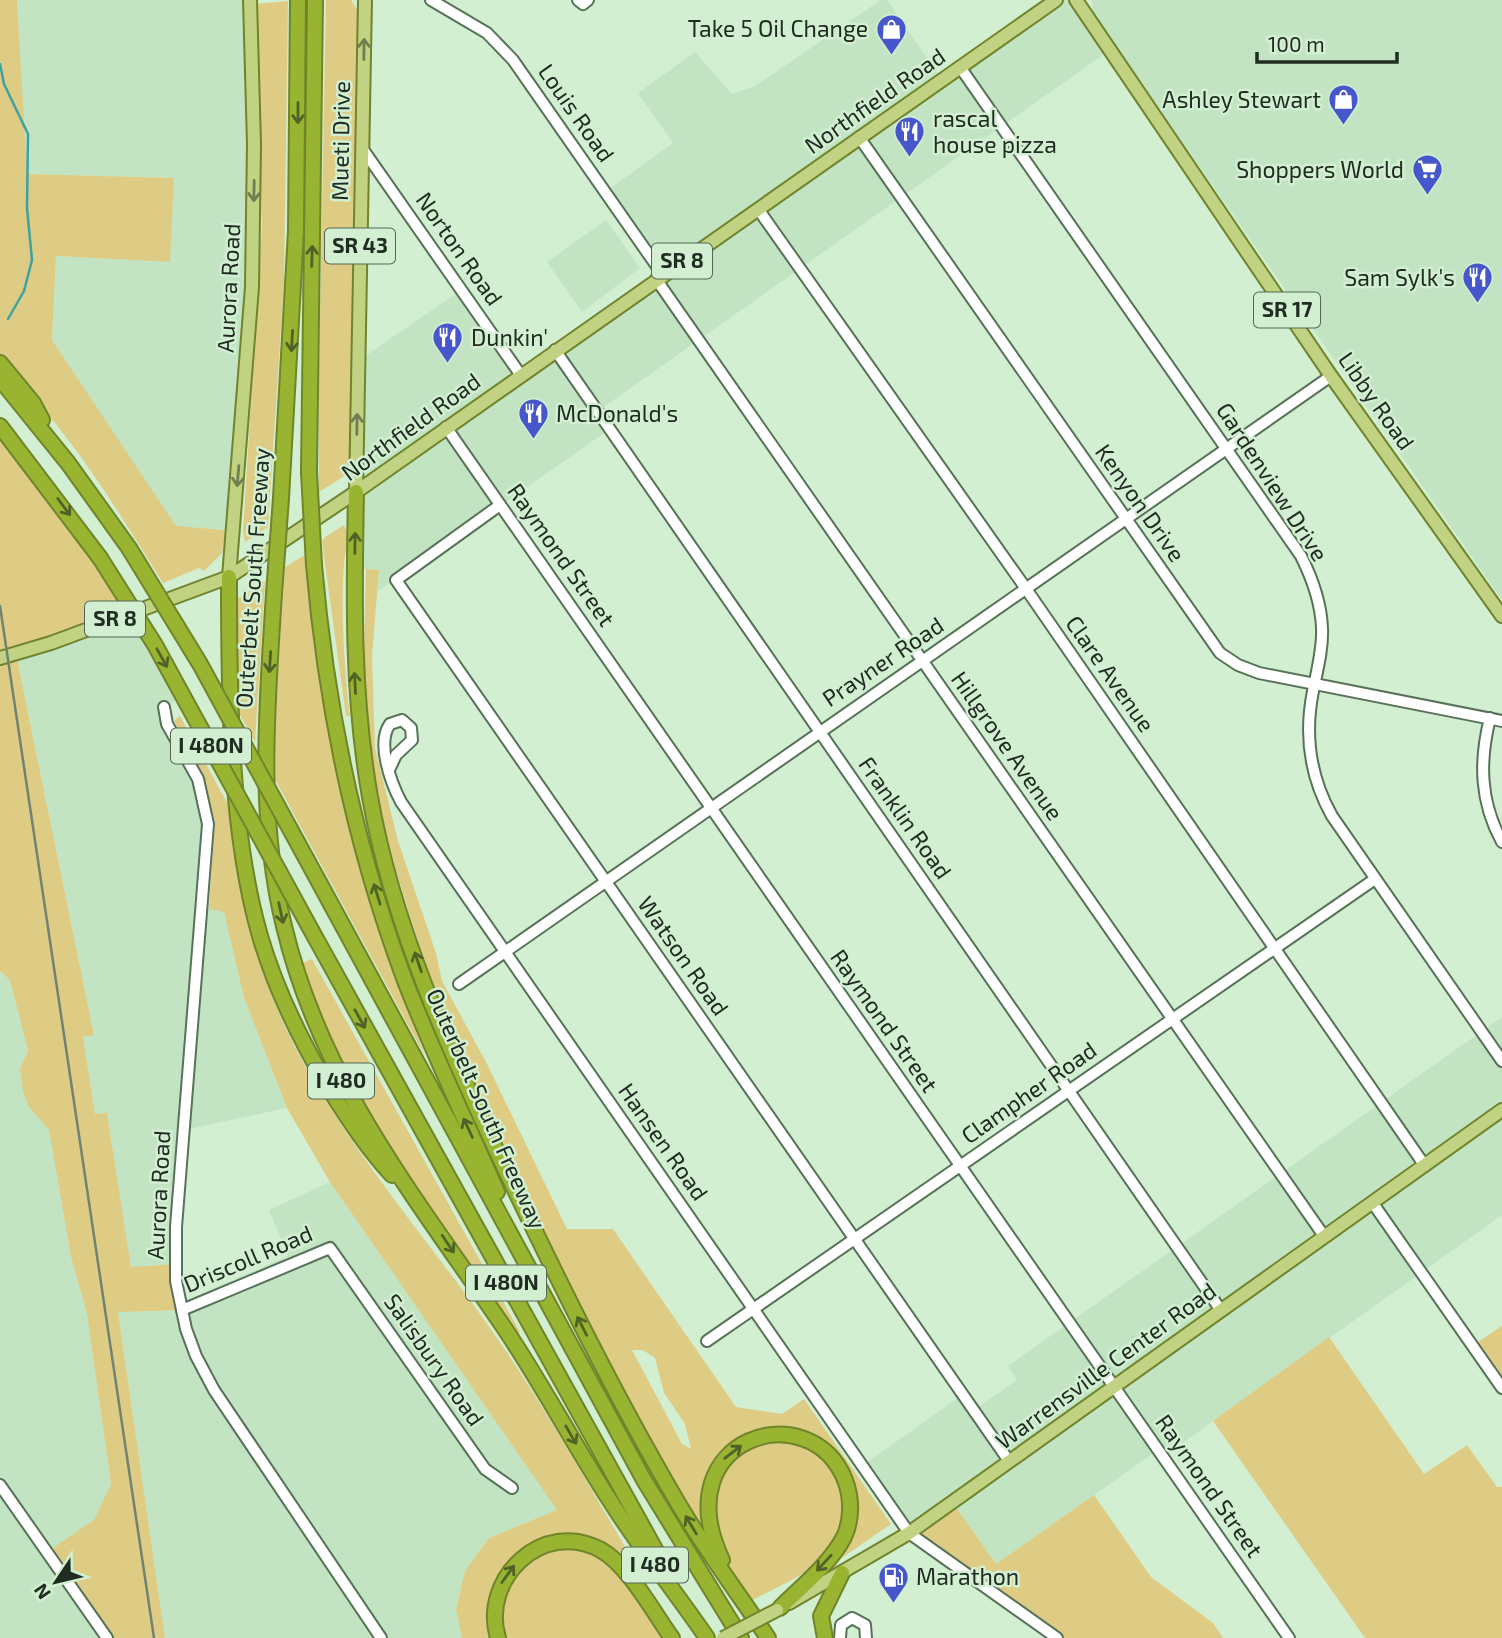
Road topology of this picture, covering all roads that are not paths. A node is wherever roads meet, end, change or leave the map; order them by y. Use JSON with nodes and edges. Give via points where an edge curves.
{"nodes":[{"id":1,"x":250,"y":0,"type":"edge"},
{"id":2,"x":298,"y":0,"type":"edge"},
{"id":3,"x":315,"y":0,"type":"edge"},
{"id":4,"x":365,"y":0,"type":"edge"},
{"id":5,"x":431,"y":0,"type":"edge"},
{"id":6,"x":578,"y":0,"type":"edge"},
{"id":7,"x":588,"y":0,"type":"edge"},
{"id":8,"x":1056,"y":0,"type":"edge"},
{"id":9,"x":1076,"y":0,"type":"edge"},
{"id":10,"x":960,"y":67,"type":"junction"},
{"id":11,"x":859,"y":137,"type":"junction"},
{"id":12,"x":362,"y":148,"type":"junction"},
{"id":13,"x":758,"y":209,"type":"junction"},
{"id":14,"x":660,"y":277,"type":"junction"},
{"id":15,"x":555,"y":350,"type":"junction"},
{"id":16,"x":0,"y":363,"type":"edge"},
{"id":17,"x":520,"y":374,"type":"junction"},
{"id":18,"x":1331,"y":376,"type":"junction"},
{"id":19,"x":7,"y":379,"type":"edge"},
{"id":20,"x":0,"y":426,"type":"edge"},
{"id":21,"x":446,"y":427,"type":"junction"},
{"id":22,"x":53,"y":444,"type":"junction"},
{"id":23,"x":1227,"y":449,"type":"junction"},
{"id":24,"x":356,"y":492,"type":"junction"},
{"id":25,"x":500,"y":505,"type":"junction"},
{"id":26,"x":1126,"y":519,"type":"junction"},
{"id":27,"x":229,"y":577,"type":"junction"},
{"id":28,"x":1025,"y":588,"type":"junction"},
{"id":29,"x":1502,"y":616,"type":"edge"},
{"id":30,"x":0,"y":658,"type":"edge"},
{"id":31,"x":923,"y":662,"type":"junction"},
{"id":32,"x":1314,"y":683,"type":"junction"},
{"id":33,"x":164,"y":707,"type":"dead end"},
{"id":34,"x":1496,"y":720,"type":"edge"},
{"id":35,"x":819,"y":730,"type":"junction"},
{"id":36,"x":389,"y":770,"type":"dead end"},
{"id":37,"x":711,"y":808,"type":"junction"},
{"id":38,"x":1502,"y":842,"type":"edge"},
{"id":39,"x":1375,"y":879,"type":"junction"},
{"id":40,"x":606,"y":882,"type":"junction"},
{"id":41,"x":1273,"y":948,"type":"junction"},
{"id":42,"x":505,"y":952,"type":"junction"},
{"id":43,"x":459,"y":984,"type":"dead end"},
{"id":44,"x":1173,"y":1019,"type":"junction"},
{"id":45,"x":1502,"y":1060,"type":"edge"},
{"id":46,"x":1069,"y":1090,"type":"junction"},
{"id":47,"x":1502,"y":1111,"type":"edge"},
{"id":48,"x":960,"y":1166,"type":"junction"},
{"id":49,"x":1425,"y":1166,"type":"junction"},
{"id":50,"x":1372,"y":1202,"type":"junction"},
{"id":51,"x":422,"y":1207,"type":"junction"},
{"id":52,"x":1324,"y":1236,"type":"junction"},
{"id":53,"x":855,"y":1238,"type":"junction"},
{"id":54,"x":330,"y":1248,"type":"joint"},
{"id":55,"x":537,"y":1280,"type":"junction"},
{"id":56,"x":753,"y":1309,"type":"junction"},
{"id":57,"x":182,"y":1310,"type":"junction"},
{"id":58,"x":1220,"y":1310,"type":"junction"},
{"id":59,"x":707,"y":1341,"type":"dead end"},
{"id":60,"x":1113,"y":1386,"type":"junction"},
{"id":61,"x":1502,"y":1388,"type":"edge"},
{"id":62,"x":1009,"y":1461,"type":"junction"},
{"id":63,"x":0,"y":1485,"type":"edge"},
{"id":64,"x":512,"y":1488,"type":"dead end"},
{"id":65,"x":909,"y":1533,"type":"junction"},
{"id":66,"x":842,"y":1573,"type":"junction"},
{"id":67,"x":744,"y":1602,"type":"junction"},
{"id":68,"x":778,"y":1609,"type":"junction"},
{"id":69,"x":703,"y":1633,"type":"edge"},
{"id":70,"x":107,"y":1638,"type":"edge"},
{"id":71,"x":381,"y":1638,"type":"edge"},
{"id":72,"x":498,"y":1638,"type":"edge"},
{"id":73,"x":672,"y":1638,"type":"edge"},
{"id":74,"x":723,"y":1638,"type":"edge"},
{"id":75,"x":741,"y":1638,"type":"edge"},
{"id":76,"x":768,"y":1638,"type":"edge"},
{"id":77,"x":825,"y":1638,"type":"edge"},
{"id":78,"x":841,"y":1638,"type":"edge"},
{"id":79,"x":866,"y":1638,"type":"edge"},
{"id":80,"x":1057,"y":1638,"type":"edge"},
{"id":81,"x":1289,"y":1638,"type":"edge"}],
"edges":[{"from":1,"to":27,"type":"main road","name":"Aurora Road","one_way":true,"via":[[252,287]]},
{"from":2,"to":51,"type":"highway","name":"Outerbelt South Freeway","number":"I 480","one_way":true,"bridge":true,"via":[[295,267],[265,786],[272,861],[283,926],[305,998],[334,1068]]},
{"from":55,"to":3,"type":"highway","name":"Outerbelt South Freeway","number":"I 480","one_way":true,"bridge":true,"via":[[439,1065],[385,922],[338,738],[314,565],[309,472]]},
{"from":12,"to":4,"type":"main road","name":"Mueti Drive","number":"SR 43","one_way":true},
{"from":5,"to":14,"type":"street","name":"Louis Road","via":[[487,33],[513,60]]},
{"from":6,"to":7,"type":"street","via":[[583,4]]},
{"from":8,"to":10,"type":"main road","name":"Northfield Road","number":"SR 8"},
{"from":9,"to":18,"type":"main road","name":"Libby Road","number":"SR 17"},
{"from":10,"to":11,"type":"main road","name":"Northfield Road","number":"SR 8"},
{"from":10,"to":23,"type":"street","name":"Gardenview Drive"},
{"from":11,"to":13,"type":"main road","name":"Northfield Road","number":"SR 8"},
{"from":11,"to":26,"type":"street","name":"Kenyon Drive"},
{"from":12,"to":17,"type":"street","name":"Norton Road"},
{"from":24,"to":12,"type":"main road","name":"Mueti Drive","number":"SR 43","one_way":true},
{"from":13,"to":14,"type":"main road","name":"Northfield Road","number":"SR 8"},
{"from":13,"to":28,"type":"street","name":"Clare Avenue"},
{"from":14,"to":15,"type":"main road","name":"Northfield Road","number":"SR 8"},
{"from":14,"to":31,"type":"street","name":"Hillgrove Avenue"},
{"from":15,"to":17,"type":"main road","name":"Northfield Road","number":"SR 8"},
{"from":15,"to":35,"type":"street","name":"Franklin Road"},
{"from":16,"to":19,"type":"highway"},
{"from":17,"to":21,"type":"main road","name":"Northfield Road","number":"SR 8"},
{"from":18,"to":23,"type":"street","name":"Prayner Road"},
{"from":18,"to":29,"type":"main road","name":"Libby Road","number":"SR 17"},
{"from":19,"to":22,"type":"highway","number":"I 480N"},
{"from":19,"to":22,"type":"highway","via":[[33,404]]},
{"from":20,"to":69,"type":"highway","name":"Outerbelt South Freeway","number":"I 480N","one_way":true,"bridge":true,"via":[[100,558],[169,668]]},
{"from":21,"to":24,"type":"main road","name":"Northfield Road","number":"SR 8"},
{"from":21,"to":25,"type":"street","name":"Raymond Street"},
{"from":22,"to":55,"type":"highway","name":"Outerbelt South Freeway","number":"I 480N","bridge":true,"via":[[129,548],[200,664]]},
{"from":23,"to":26,"type":"street","name":"Prayner Road"},
{"from":23,"to":32,"type":"street","name":"Gardenview Drive","via":[[1310,573],[1322,630]]},
{"from":24,"to":27,"type":"main road","name":"Northfield Road","number":"SR 8"},
{"from":67,"to":24,"type":"highway","one_way":true,"via":[[676,1499],[600,1362],[476,1107],[421,971],[386,861],[361,741],[353,648]]},
{"from":25,"to":37,"type":"street","name":"Raymond Street"},
{"from":25,"to":40,"type":"street","name":"Watson Road","via":[[396,580]]},
{"from":26,"to":28,"type":"street","name":"Prayner Road"},
{"from":26,"to":32,"type":"street","name":"Kenyon Drive","via":[[1220,653],[1259,673]]},
{"from":27,"to":30,"type":"main road","name":"Northfield Road","number":"SR 8"},
{"from":27,"to":51,"type":"highway","via":[[237,792],[260,934],[279,992],[315,1064],[373,1155]]},
{"from":28,"to":31,"type":"street","name":"Prayner Road"},
{"from":28,"to":41,"type":"street","name":"Clare Avenue"},
{"from":31,"to":35,"type":"street","name":"Prayner Road"},
{"from":31,"to":44,"type":"street","name":"Hillgrove Avenue"},
{"from":32,"to":34,"type":"street","name":"Kenyon Drive"},
{"from":32,"to":39,"type":"street","name":"Gardenview Drive","via":[[1308,734],[1317,785],[1332,816]]},
{"from":33,"to":57,"type":"street","name":"Aurora Road","via":[[166,724],[198,779],[208,824],[176,1227],[176,1281]]},
{"from":34,"to":38,"type":"street","via":[[1482,767],[1484,794]]},
{"from":35,"to":37,"type":"street","name":"Prayner Road"},
{"from":35,"to":46,"type":"street","name":"Franklin Road"},
{"from":36,"to":42,"type":"street","name":"Hansen Road","via":[[401,802]]},
{"from":37,"to":40,"type":"street","name":"Prayner Road"},
{"from":37,"to":48,"type":"street","name":"Raymond Street"},
{"from":39,"to":41,"type":"street","name":"Clampher Road"},
{"from":39,"to":45,"type":"street","name":"Gardenview Drive"},
{"from":40,"to":42,"type":"street","name":"Prayner Road"},
{"from":40,"to":53,"type":"street","name":"Watson Road"},
{"from":41,"to":44,"type":"street","name":"Clampher Road"},
{"from":41,"to":49,"type":"street","name":"Clare Avenue"},
{"from":42,"to":43,"type":"street","name":"Prayner Road"},
{"from":42,"to":56,"type":"street","name":"Hansen Road"},
{"from":44,"to":46,"type":"street","name":"Clampher Road"},
{"from":44,"to":52,"type":"street","name":"Hillgrove Avenue"},
{"from":46,"to":48,"type":"street","name":"Clampher Road"},
{"from":46,"to":58,"type":"street","name":"Franklin Road"},
{"from":47,"to":49,"type":"main road","name":"Warrensville Center Road"},
{"from":48,"to":53,"type":"street","name":"Clampher Road"},
{"from":48,"to":60,"type":"street","name":"Raymond Street"},
{"from":49,"to":50,"type":"main road","name":"Warrensville Center Road"},
{"from":50,"to":52,"type":"main road","name":"Warrensville Center Road"},
{"from":50,"to":61,"type":"street"},
{"from":51,"to":69,"type":"highway","name":"Outerbelt South Freeway","number":"I 480","one_way":true,"via":[[536,1376],[610,1502]]},
{"from":52,"to":58,"type":"main road","name":"Warrensville Center Road"},
{"from":53,"to":56,"type":"street","name":"Clampher Road"},
{"from":53,"to":62,"type":"street","name":"Watson Road"},
{"from":54,"to":57,"type":"street","name":"Driscoll Road"},
{"from":54,"to":64,"type":"street","name":"Salisbury Road","via":[[485,1469]]},
{"from":55,"to":75,"type":"highway","name":"Outerbelt South Freeway","number":"I 480","via":[[662,1511]]},
{"from":56,"to":59,"type":"street","name":"Clampher Road"},
{"from":56,"to":65,"type":"street","name":"Hansen Road"},
{"from":57,"to":71,"type":"street","name":"Aurora Road","via":[[196,1356],[214,1390]]},
{"from":58,"to":60,"type":"main road","name":"Warrensville Center Road"},
{"from":60,"to":62,"type":"main road","name":"Warrensville Center Road"},
{"from":60,"to":81,"type":"street","name":"Raymond Street"},
{"from":62,"to":65,"type":"main road","name":"Warrensville Center Road"},
{"from":63,"to":70,"type":"street"},
{"from":65,"to":66,"type":"main road","name":"Warrensville Center Road"},
{"from":65,"to":80,"type":"street","name":"Hansen Road"},
{"from":66,"to":68,"type":"main road","name":"Warrensville Center Road"},
{"from":66,"to":77,"type":"highway","via":[[821,1616]]},
{"from":67,"to":68,"type":"highway","one_way":true,"via":[[714,1544],[707,1514],[708,1489],[723,1460],[745,1443],[767,1435],[797,1436],[822,1450],[843,1475],[850,1497],[849,1518],[836,1549]]},
{"from":67,"to":76,"type":"highway"},
{"from":68,"to":74,"type":"main road","name":"Warrensville Center Road","bridge":true},
{"from":72,"to":73,"type":"highway","one_way":true,"via":[[494,1608],[502,1582],[532,1550],[560,1542],[589,1545],[612,1558]]},
{"from":78,"to":79,"type":"street","via":[[841,1625],[852,1618],[865,1625]]}]}
